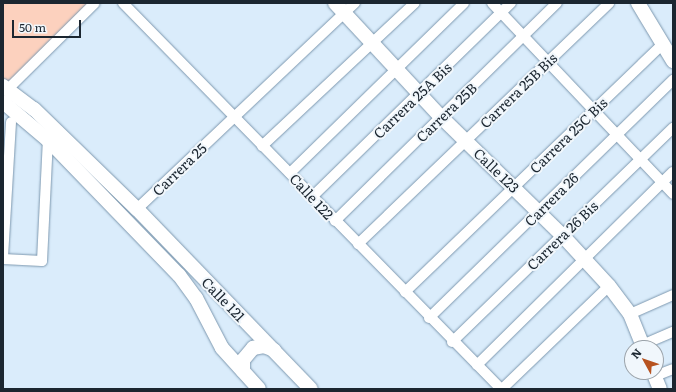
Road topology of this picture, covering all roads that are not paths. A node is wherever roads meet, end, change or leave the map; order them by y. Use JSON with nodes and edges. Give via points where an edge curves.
{"nodes":[{"id":1,"x":95,"y":3,"type":"edge"},
{"id":2,"x":123,"y":3,"type":"edge"},
{"id":3,"x":354,"y":3,"type":"edge"},
{"id":4,"x":415,"y":3,"type":"edge"},
{"id":5,"x":464,"y":3,"type":"edge"},
{"id":6,"x":492,"y":3,"type":"edge"},
{"id":7,"x":511,"y":3,"type":"edge"},
{"id":8,"x":557,"y":3,"type":"edge"},
{"id":9,"x":609,"y":3,"type":"edge"},
{"id":10,"x":638,"y":3,"type":"edge"},
{"id":11,"x":340,"y":8,"type":"edge"},
{"id":12,"x":501,"y":13,"type":"junction"},
{"id":13,"x":524,"y":36,"type":"junction"},
{"id":14,"x":373,"y":43,"type":"junction"},
{"id":15,"x":663,"y":44,"type":"junction"},
{"id":16,"x":547,"y":61,"type":"junction"},
{"id":17,"x":673,"y":61,"type":"edge"},
{"id":18,"x":397,"y":69,"type":"junction"},
{"id":19,"x":673,"y":80,"type":"edge"},
{"id":20,"x":5,"y":87,"type":"edge"},
{"id":21,"x":420,"y":93,"type":"junction"},
{"id":22,"x":3,"y":102,"type":"edge"},
{"id":23,"x":594,"y":110,"type":"junction"},
{"id":24,"x":234,"y":116,"type":"junction"},
{"id":25,"x":441,"y":117,"type":"junction"},
{"id":26,"x":11,"y":122,"type":"dead end"},
{"id":27,"x":673,"y":128,"type":"edge"},
{"id":28,"x":616,"y":134,"type":"junction"},
{"id":29,"x":48,"y":140,"type":"junction"},
{"id":30,"x":466,"y":141,"type":"junction"},
{"id":31,"x":262,"y":146,"type":"junction"},
{"id":32,"x":640,"y":160,"type":"junction"},
{"id":33,"x":673,"y":172,"type":"edge"},
{"id":34,"x":290,"y":173,"type":"junction"},
{"id":35,"x":662,"y":183,"type":"junction"},
{"id":36,"x":514,"y":187,"type":"junction"},
{"id":37,"x":673,"y":194,"type":"edge"},
{"id":38,"x":312,"y":197,"type":"junction"},
{"id":39,"x":137,"y":209,"type":"junction"},
{"id":40,"x":538,"y":211,"type":"junction"},
{"id":41,"x":335,"y":221,"type":"junction"},
{"id":42,"x":562,"y":235,"type":"junction"},
{"id":43,"x":358,"y":244,"type":"junction"},
{"id":44,"x":3,"y":258,"type":"edge"},
{"id":45,"x":584,"y":259,"type":"junction"},
{"id":46,"x":609,"y":286,"type":"junction"},
{"id":47,"x":405,"y":292,"type":"junction"},
{"id":48,"x":673,"y":296,"type":"edge"},
{"id":49,"x":630,"y":314,"type":"junction"},
{"id":50,"x":429,"y":318,"type":"junction"},
{"id":51,"x":673,"y":332,"type":"edge"},
{"id":52,"x":641,"y":340,"type":"edge"},
{"id":53,"x":656,"y":340,"type":"edge"},
{"id":54,"x":452,"y":342,"type":"junction"},
{"id":55,"x":274,"y":350,"type":"junction"},
{"id":56,"x":477,"y":365,"type":"junction"},
{"id":57,"x":673,"y":369,"type":"edge"},
{"id":58,"x":243,"y":371,"type":"junction"},
{"id":59,"x":664,"y":374,"type":"edge"},
{"id":60,"x":260,"y":389,"type":"edge"},
{"id":61,"x":311,"y":389,"type":"edge"},
{"id":62,"x":501,"y":389,"type":"edge"}],
"edges":[{"from":1,"to":20,"type":"street"},
{"from":2,"to":24,"type":"street","name":"Calle 122"},
{"from":3,"to":11,"type":"street","name":"Carrera 25"},
{"from":4,"to":14,"type":"street"},
{"from":5,"to":18,"type":"street"},
{"from":6,"to":12,"type":"street"},
{"from":7,"to":12,"type":"street","name":"Carrera 25A Bis"},
{"from":8,"to":13,"type":"street","name":"Carrera 25B"},
{"from":9,"to":16,"type":"street","name":"Carrera 25B Bis"},
{"from":10,"to":15,"type":"main road"},
{"from":11,"to":14,"type":"main road","name":"Calle 123"},
{"from":11,"to":24,"type":"street","name":"Carrera 25"},
{"from":12,"to":13,"type":"street"},
{"from":12,"to":21,"type":"street","name":"Carrera 25A Bis"},
{"from":13,"to":16,"type":"street"},
{"from":13,"to":25,"type":"street","name":"Carrera 25B"},
{"from":14,"to":18,"type":"main road","name":"Calle 123"},
{"from":14,"to":31,"type":"street"},
{"from":15,"to":17,"type":"main road"},
{"from":15,"to":23,"type":"street","name":"Carrera 25C Bis"},
{"from":16,"to":23,"type":"street"},
{"from":16,"to":30,"type":"street","name":"Carrera 25B Bis"},
{"from":18,"to":21,"type":"main road","name":"Calle 123"},
{"from":18,"to":34,"type":"street"},
{"from":19,"to":28,"type":"street","name":"Carrera 26"},
{"from":20,"to":39,"type":"main road","via":[[34,109]]},
{"from":21,"to":25,"type":"main road","name":"Calle 123"},
{"from":21,"to":38,"type":"street","name":"Carrera 25A Bis"},
{"from":22,"to":29,"type":"main road"},
{"from":23,"to":28,"type":"street"},
{"from":23,"to":36,"type":"street","name":"Carrera 25C Bis"},
{"from":24,"to":31,"type":"street","name":"Calle 122"},
{"from":24,"to":39,"type":"street","name":"Carrera 25"},
{"from":25,"to":30,"type":"main road","name":"Calle 123"},
{"from":25,"to":41,"type":"street","name":"Carrera 25B"},
{"from":26,"to":44,"type":"street"},
{"from":27,"to":32,"type":"street","name":"Carrera 26 Bis"},
{"from":28,"to":32,"type":"street"},
{"from":28,"to":40,"type":"street","name":"Carrera 26"},
{"from":29,"to":44,"type":"street","via":[[42,260]]},
{"from":29,"to":58,"type":"main road","name":"Calle 121","via":[[179,275],[196,298],[222,348]]},
{"from":30,"to":36,"type":"main road","name":"Calle 123"},
{"from":30,"to":43,"type":"street","name":"Carrera 25B Bis"},
{"from":31,"to":34,"type":"street","name":"Calle 122"},
{"from":32,"to":35,"type":"street"},
{"from":32,"to":42,"type":"street","name":"Carrera 26 Bis"},
{"from":33,"to":35,"type":"street"},
{"from":34,"to":38,"type":"street","name":"Calle 122"},
{"from":35,"to":37,"type":"street"},
{"from":35,"to":45,"type":"street"},
{"from":36,"to":40,"type":"main road","name":"Calle 123"},
{"from":36,"to":47,"type":"street","name":"Carrera 25C Bis"},
{"from":38,"to":41,"type":"street","name":"Calle 122"},
{"from":39,"to":55,"type":"main road","name":"Calle 121"},
{"from":40,"to":42,"type":"main road","name":"Calle 123"},
{"from":40,"to":50,"type":"street","name":"Carrera 26"},
{"from":41,"to":43,"type":"street","name":"Calle 122"},
{"from":42,"to":45,"type":"main road","name":"Calle 123"},
{"from":42,"to":54,"type":"street","name":"Carrera 26 Bis"},
{"from":43,"to":47,"type":"street","name":"Calle 122"},
{"from":45,"to":46,"type":"main road","name":"Calle 123"},
{"from":45,"to":56,"type":"street"},
{"from":46,"to":49,"type":"main road","name":"Calle 123"},
{"from":46,"to":62,"type":"street"},
{"from":47,"to":50,"type":"street","name":"Calle 122"},
{"from":48,"to":49,"type":"street"},
{"from":49,"to":52,"type":"main road","name":"Calle 123"},
{"from":50,"to":54,"type":"street","name":"Calle 122"},
{"from":51,"to":53,"type":"street"},
{"from":54,"to":56,"type":"street","name":"Calle 122"},
{"from":55,"to":58,"type":"main road","via":[[264,346],[253,348],[243,360]]},
{"from":55,"to":61,"type":"main road","name":"Calle 121"},
{"from":56,"to":62,"type":"street","name":"Calle 122"},
{"from":57,"to":59,"type":"street"},
{"from":58,"to":60,"type":"main road","name":"Calle 121"}]}
